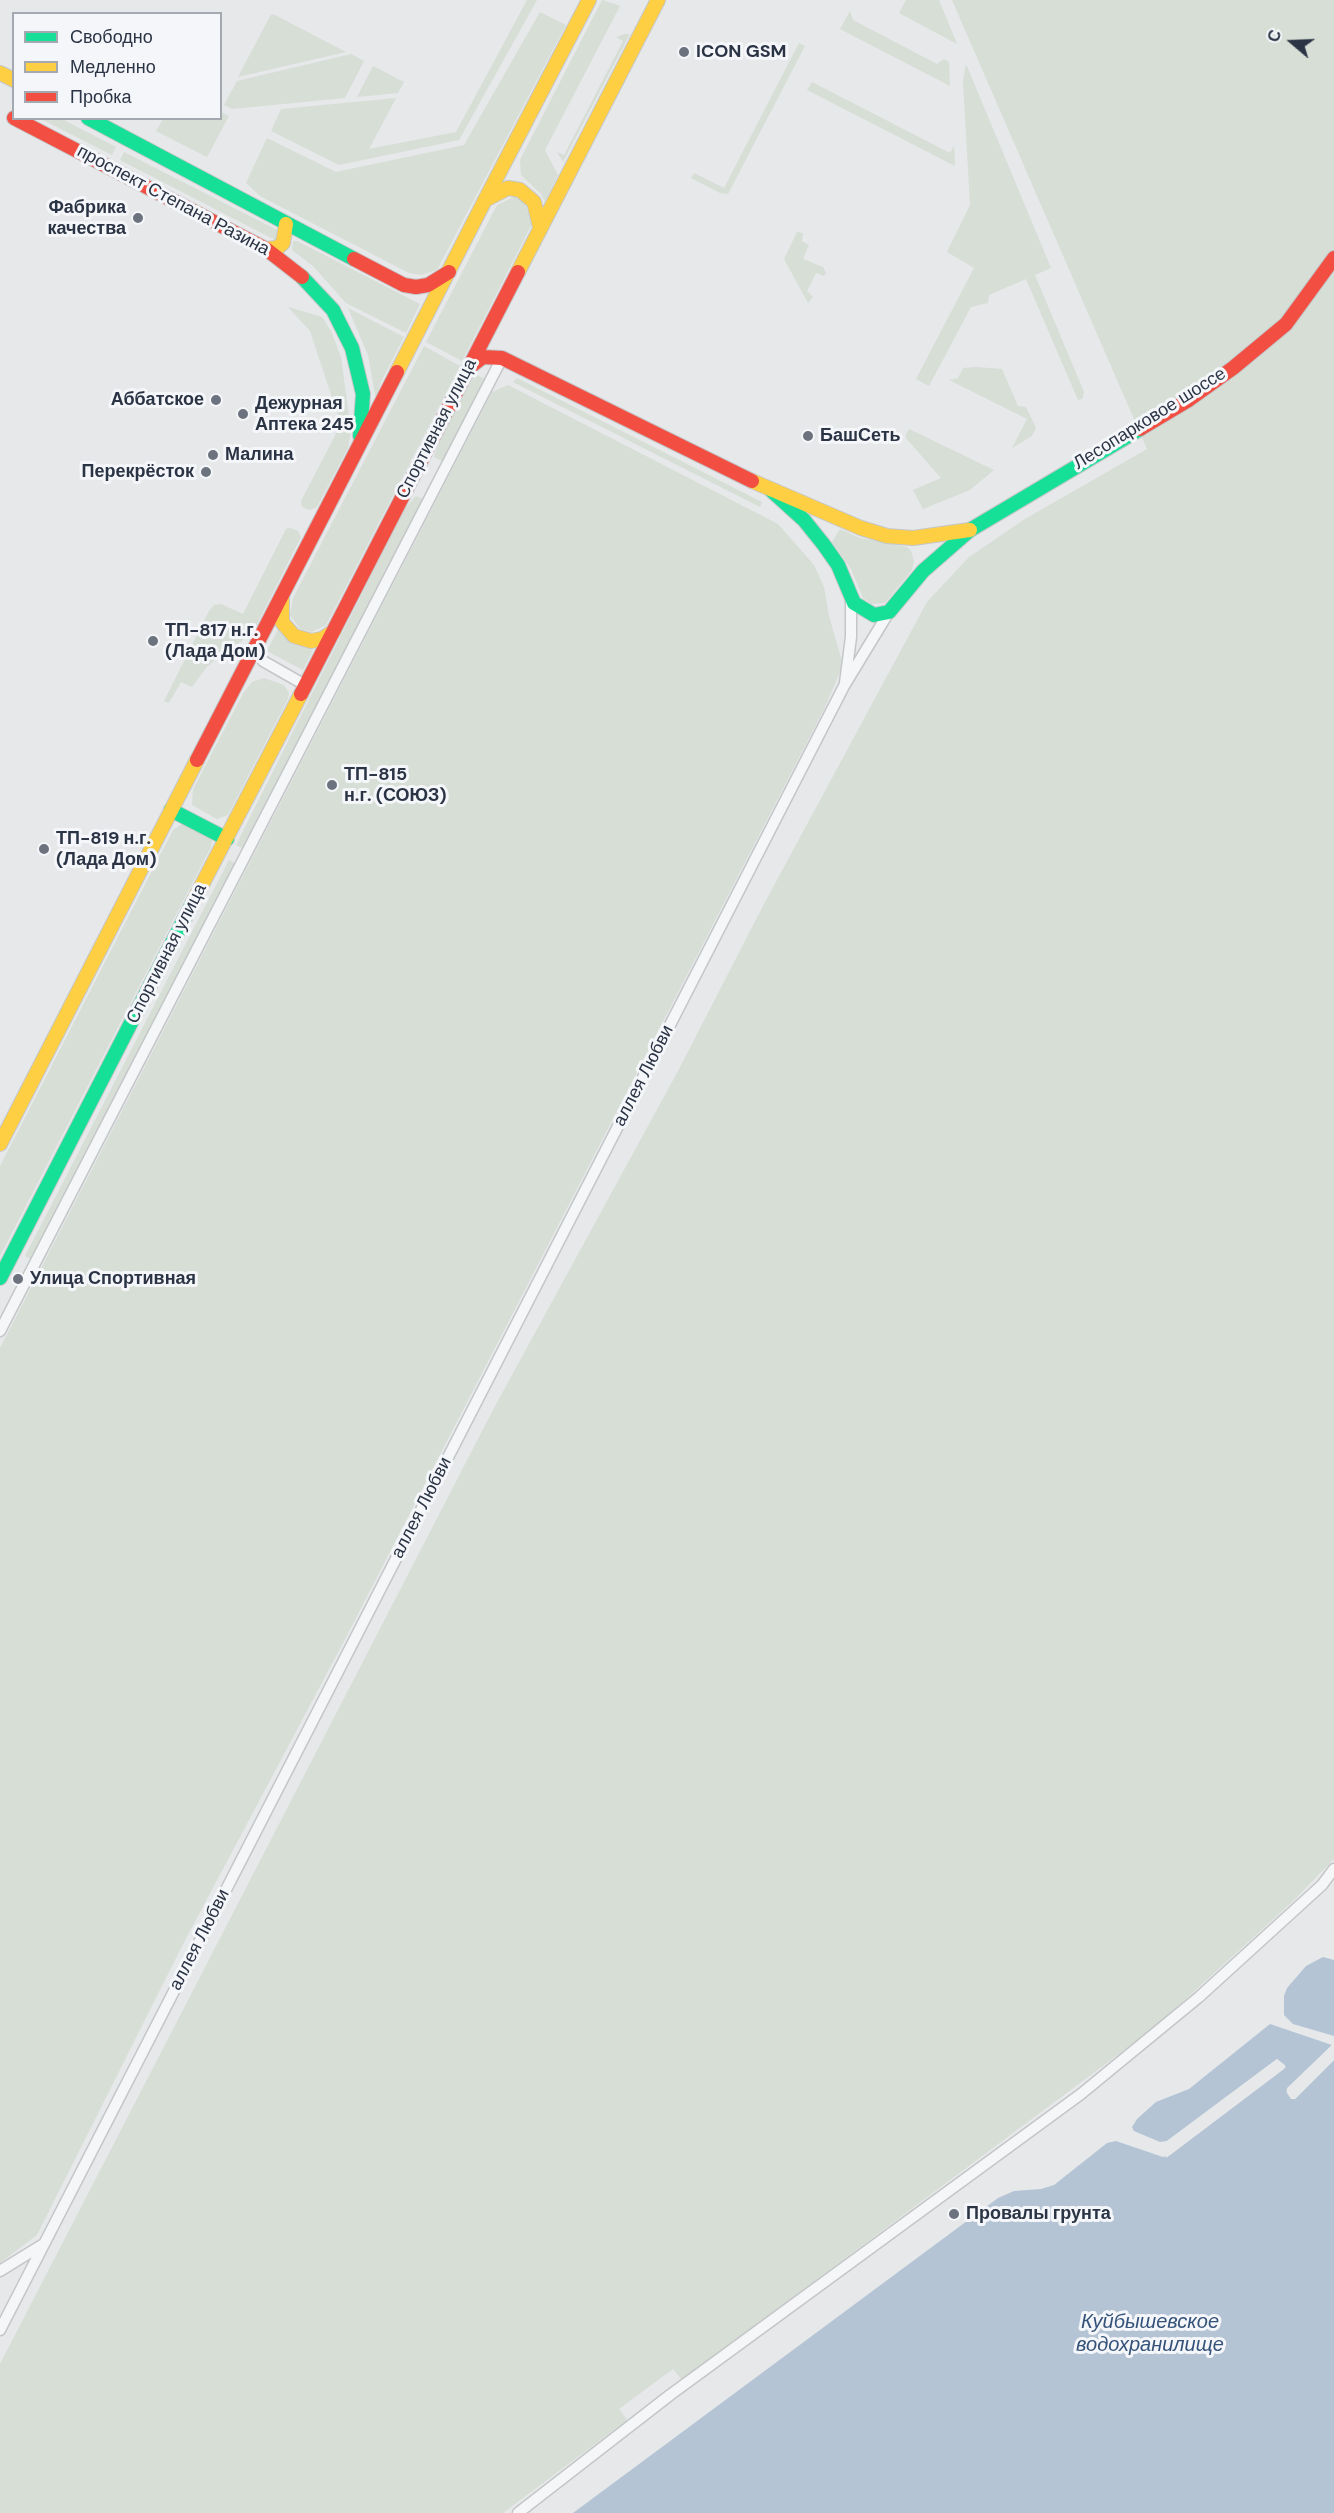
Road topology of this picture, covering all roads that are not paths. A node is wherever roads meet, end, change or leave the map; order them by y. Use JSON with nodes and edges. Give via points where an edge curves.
{"nodes":[{"id":1,"x":589,"y":0,"type":"edge"},
{"id":2,"x":658,"y":0,"type":"edge"},
{"id":3,"x":18,"y":120,"type":"edge"},
{"id":4,"x":92,"y":120,"type":"edge"},
{"id":5,"x":485,"y":200,"type":"junction"},
{"id":6,"x":286,"y":224,"type":"junction"},
{"id":7,"x":540,"y":227,"type":"junction"},
{"id":8,"x":266,"y":249,"type":"junction"},
{"id":9,"x":1334,"y":258,"type":"edge"},
{"id":10,"x":451,"y":270,"type":"junction"},
{"id":11,"x":493,"y":322,"type":"junction"},
{"id":12,"x":502,"y":358,"type":"junction"},
{"id":13,"x":469,"y":368,"type":"junction"},
{"id":14,"x":351,"y":466,"type":"junction"},
{"id":15,"x":772,"y":491,"type":"junction"},
{"id":16,"x":845,"y":521,"type":"junction"},
{"id":17,"x":970,"y":530,"type":"junction"},
{"id":18,"x":913,"y":538,"type":"junction"},
{"id":19,"x":824,"y":545,"type":"junction"},
{"id":20,"x":923,"y":571,"type":"junction"},
{"id":21,"x":285,"y":591,"type":"junction"},
{"id":22,"x":850,"y":596,"type":"junction"},
{"id":23,"x":889,"y":612,"type":"junction"},
{"id":24,"x":334,"y":631,"type":"junction"},
{"id":25,"x":263,"y":661,"type":"dead end"},
{"id":26,"x":306,"y":685,"type":"junction"},
{"id":27,"x":844,"y":686,"type":"junction"},
{"id":28,"x":171,"y":810,"type":"junction"},
{"id":29,"x":227,"y":839,"type":"junction"},
{"id":30,"x":0,"y":1144,"type":"edge"},
{"id":31,"x":0,"y":1278,"type":"edge"},
{"id":32,"x":0,"y":1331,"type":"edge"},
{"id":33,"x":1334,"y":1869,"type":"edge"},
{"id":34,"x":43,"y":2245,"type":"junction"},
{"id":35,"x":0,"y":2271,"type":"edge"},
{"id":36,"x":0,"y":2330,"type":"edge"},
{"id":37,"x":518,"y":2513,"type":"edge"}],
"edges":[{"from":1,"to":5,"type":"main road"},
{"from":2,"to":7,"type":"main road","name":"Спортивная улица"},
{"from":3,"to":8,"type":"main road","name":"проспект Степана Разина"},
{"from":4,"to":6,"type":"main road","name":"проспект Степана Разина"},
{"from":5,"to":7,"type":"main road","via":[[508,188],[520,190],[534,202]]},
{"from":5,"to":10,"type":"main road"},
{"from":6,"to":8,"type":"main road","via":[[283,243],[278,248]]},
{"from":6,"to":10,"type":"main road","name":"проспект Степана Разина","via":[[404,285],[428,285]]},
{"from":7,"to":11,"type":"main road","name":"Спортивная улица"},
{"from":8,"to":14,"type":"main road","name":"проспект Степана Разина","via":[[297,272],[333,310],[352,348],[363,394],[363,417]]},
{"from":9,"to":17,"type":"main road","name":"Лесопарковое шоссе","via":[[1286,324],[1233,368],[1186,401]]},
{"from":10,"to":14,"type":"main road"},
{"from":11,"to":12,"type":"main road","via":[[492,341]]},
{"from":11,"to":13,"type":"main road","name":"Спортивная улица"},
{"from":12,"to":13,"type":"main road","via":[[483,357]]},
{"from":12,"to":15,"type":"main road"},
{"from":12,"to":32,"type":"street"},
{"from":13,"to":24,"type":"main road","name":"Спортивная улица"},
{"from":14,"to":21,"type":"main road"},
{"from":15,"to":16,"type":"main road","name":"Лесопарковое шоссе"},
{"from":15,"to":19,"type":"main road"},
{"from":16,"to":18,"type":"main road","name":"Лесопарковое шоссе","via":[[887,536]]},
{"from":16,"to":19,"type":"main road","via":[[831,524],[823,537]]},
{"from":17,"to":18,"type":"main road","name":"Лесопарковое шоссе"},
{"from":17,"to":20,"type":"main road","name":"Лесопарковое шоссе"},
{"from":18,"to":20,"type":"main road","via":[[926,553]]},
{"from":19,"to":22,"type":"main road","via":[[838,565]]},
{"from":20,"to":23,"type":"main road","name":"Лесопарковое шоссе"},
{"from":21,"to":24,"type":"main road","via":[[280,615],[287,631],[311,641]]},
{"from":21,"to":28,"type":"main road"},
{"from":22,"to":23,"type":"main road","via":[[874,615]]},
{"from":22,"to":27,"type":"street","name":"аллея Любви","via":[[851,637]]},
{"from":23,"to":27,"type":"street","name":"аллея Любви"},
{"from":24,"to":26,"type":"main road","name":"Спортивная улица"},
{"from":25,"to":26,"type":"street"},
{"from":26,"to":29,"type":"main road","name":"Спортивная улица"},
{"from":27,"to":34,"type":"street","name":"аллея Любви"},
{"from":28,"to":29,"type":"main road"},
{"from":28,"to":30,"type":"main road"},
{"from":29,"to":31,"type":"main road","name":"Спортивная улица"},
{"from":33,"to":37,"type":"street","via":[[1199,1997],[1081,2094],[680,2388]]},
{"from":34,"to":35,"type":"street"},
{"from":34,"to":36,"type":"street","name":"аллея Любви"}]}
